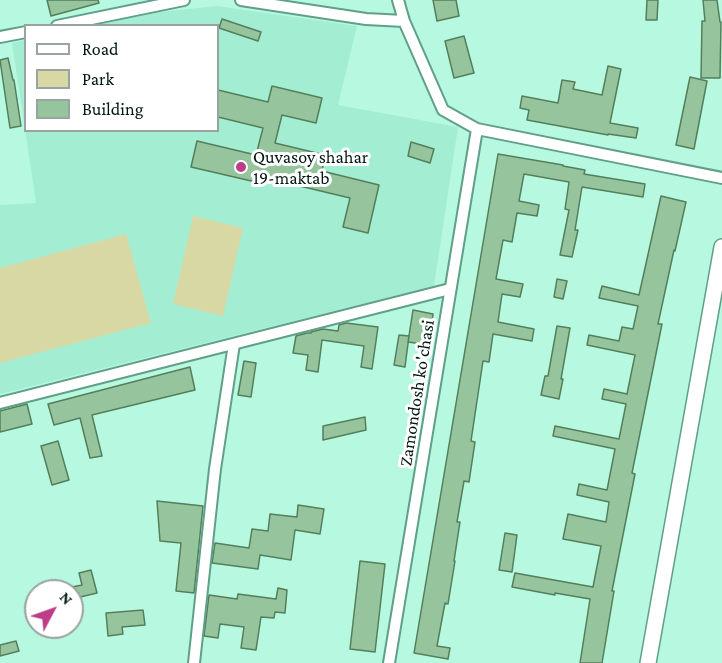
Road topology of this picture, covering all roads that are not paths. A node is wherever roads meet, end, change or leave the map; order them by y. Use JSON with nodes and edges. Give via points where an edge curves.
{"nodes":[{"id":1,"x":184,"y":0,"type":"edge"},
{"id":2,"x":241,"y":0,"type":"edge"},
{"id":3,"x":398,"y":0,"type":"edge"},
{"id":4,"x":404,"y":21,"type":"junction"},
{"id":5,"x":67,"y":24,"type":"edge"},
{"id":6,"x":24,"y":32,"type":"edge"},
{"id":7,"x":0,"y":37,"type":"edge"},
{"id":8,"x":477,"y":129,"type":"junction"},
{"id":9,"x":722,"y":178,"type":"edge"},
{"id":10,"x":722,"y":247,"type":"edge"},
{"id":11,"x":450,"y":289,"type":"junction"},
{"id":12,"x":234,"y":344,"type":"junction"},
{"id":13,"x":0,"y":403,"type":"edge"},
{"id":14,"x":194,"y":663,"type":"edge"},
{"id":15,"x":389,"y":663,"type":"edge"},
{"id":16,"x":648,"y":663,"type":"edge"}],
"edges":[{"from":1,"to":5,"type":"street"},
{"from":2,"to":4,"type":"street"},
{"from":3,"to":4,"type":"street"},
{"from":4,"to":8,"type":"street","via":[[443,110]]},
{"from":6,"to":7,"type":"street"},
{"from":8,"to":9,"type":"street"},
{"from":8,"to":11,"type":"street","name":"Zamondosh ko'chasi"},
{"from":10,"to":16,"type":"main road"},
{"from":11,"to":12,"type":"street"},
{"from":11,"to":15,"type":"street","name":"Zamondosh ko'chasi"},
{"from":12,"to":13,"type":"street"},
{"from":12,"to":14,"type":"street","via":[[215,468]]}]}
